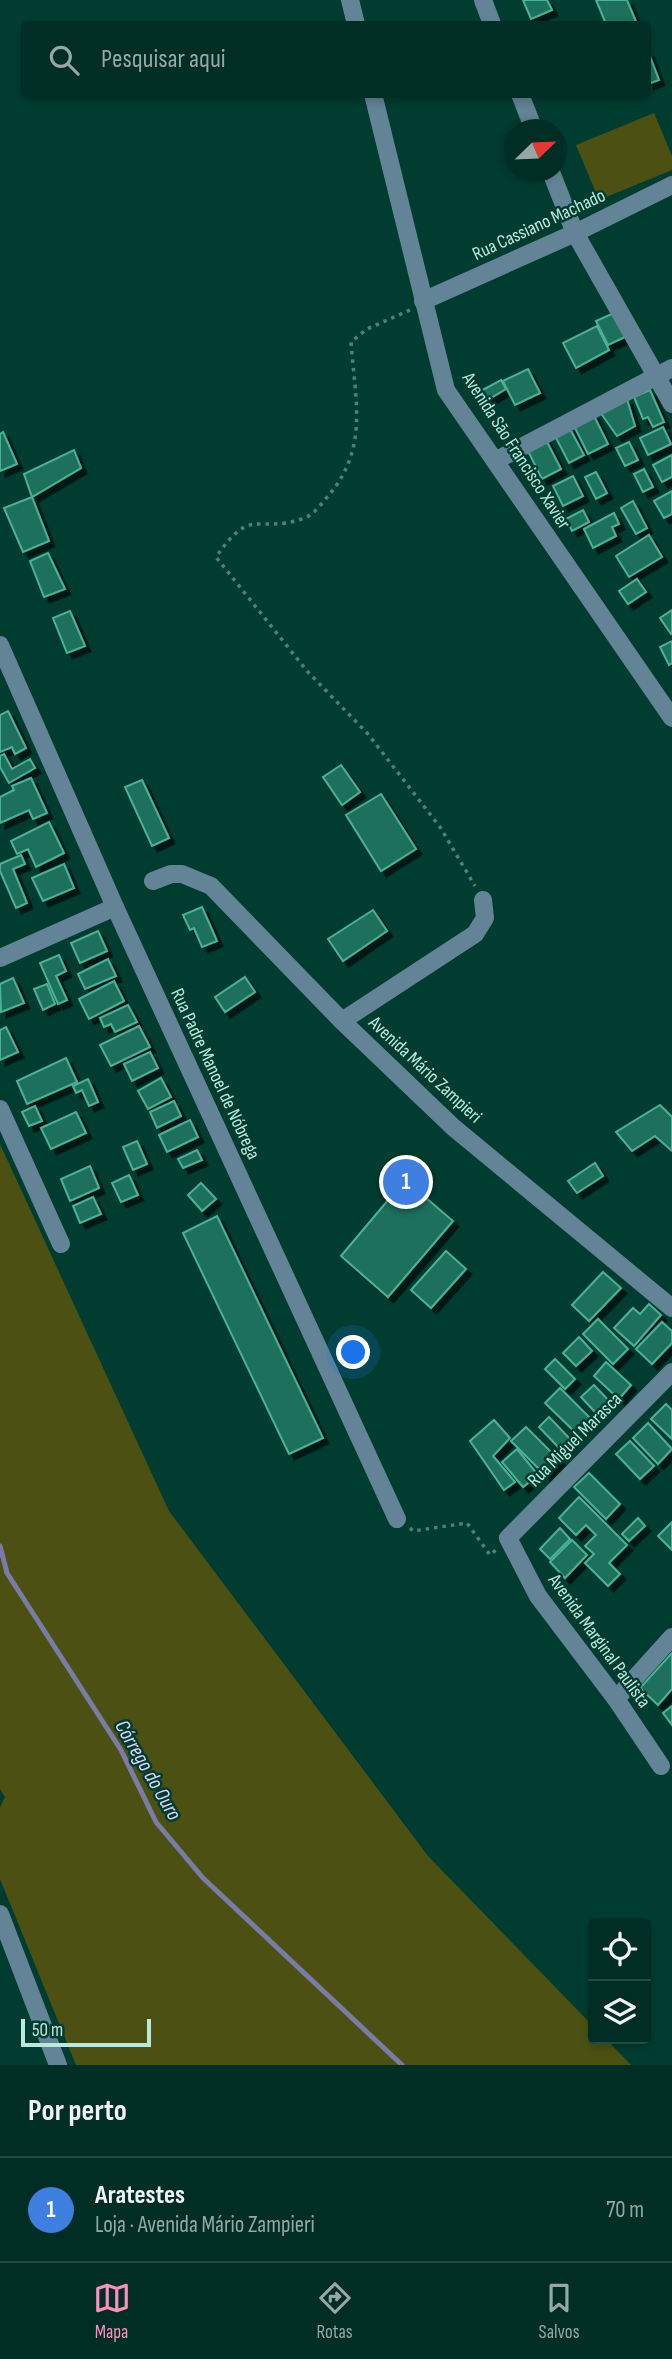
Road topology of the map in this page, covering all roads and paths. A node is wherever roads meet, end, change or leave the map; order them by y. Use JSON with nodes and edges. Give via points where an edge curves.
{"nodes":[{"id":1,"x":350,"y":0,"type":"edge"},
{"id":2,"x":483,"y":0,"type":"edge"},
{"id":3,"x":355,"y":21,"type":"edge"},
{"id":4,"x":491,"y":21,"type":"edge"},
{"id":5,"x":374,"y":98,"type":"edge"},
{"id":6,"x":522,"y":98,"type":"edge"},
{"id":7,"x":530,"y":119,"type":"edge"},
{"id":8,"x":555,"y":182,"type":"edge"},
{"id":9,"x":672,"y":185,"type":"edge"},
{"id":10,"x":575,"y":233,"type":"junction"},
{"id":11,"x":423,"y":301,"type":"junction"},
{"id":12,"x":665,"y":372,"type":"edge"},
{"id":13,"x":672,"y":404,"type":"edge"},
{"id":14,"x":495,"y":461,"type":"junction"},
{"id":15,"x":0,"y":645,"type":"edge"},
{"id":16,"x":672,"y":718,"type":"edge"},
{"id":17,"x":153,"y":881,"type":"dead end"},
{"id":18,"x":483,"y":900,"type":"joint"},
{"id":19,"x":115,"y":907,"type":"junction"},
{"id":20,"x":0,"y":958,"type":"edge"},
{"id":21,"x":342,"y":1021,"type":"junction"},
{"id":22,"x":0,"y":1109,"type":"edge"},
{"id":23,"x":61,"y":1244,"type":"dead end"},
{"id":24,"x":672,"y":1308,"type":"edge"},
{"id":25,"x":672,"y":1372,"type":"edge"},
{"id":26,"x":397,"y":1519,"type":"joint"},
{"id":27,"x":508,"y":1538,"type":"junction"},
{"id":28,"x":672,"y":1637,"type":"edge"},
{"id":29,"x":616,"y":1699,"type":"junction"},
{"id":30,"x":661,"y":1766,"type":"dead end"},
{"id":31,"x":0,"y":1914,"type":"edge"},
{"id":32,"x":58,"y":2065,"type":"edge"}],
"edges":[{"from":1,"to":3,"type":"street"},
{"from":2,"to":4,"type":"street"},
{"from":5,"to":11,"type":"street","name":"Avenida São Francisco Xavier"},
{"from":6,"to":7,"type":"street"},
{"from":8,"to":10,"type":"street"},
{"from":9,"to":10,"type":"street","name":"Rua Cassiano Machado"},
{"from":10,"to":11,"type":"street","name":"Rua Cassiano Machado"},
{"from":10,"to":12,"type":"street"},
{"from":11,"to":14,"type":"street","name":"Avenida São Francisco Xavier","via":[[446,390]]},
{"from":11,"to":18,"type":"path","via":[[351,342],[358,440],[341,481],[304,519],[280,524],[255,522],[232,535],[216,557],[307,671],[368,734],[440,827]]},
{"from":12,"to":13,"type":"street"},
{"from":12,"to":14,"type":"street"},
{"from":14,"to":16,"type":"street","name":"Avenida São Francisco Xavier"},
{"from":15,"to":19,"type":"street","name":"Rua Padre Manoel de Nóbrega"},
{"from":17,"to":21,"type":"street","name":"Avenida Mário Zampieri","via":[[182,874],[211,886]]},
{"from":18,"to":21,"type":"street","via":[[485,918],[475,934]]},
{"from":19,"to":20,"type":"street"},
{"from":19,"to":26,"type":"street","name":"Rua Padre Manoel de Nóbrega"},
{"from":21,"to":24,"type":"street","name":"Avenida Mário Zampieri","via":[[453,1128]]},
{"from":22,"to":23,"type":"street"},
{"from":25,"to":27,"type":"street","name":"Rua Miguel Marasca"},
{"from":26,"to":27,"type":"path","via":[[414,1531],[467,1523],[490,1555]]},
{"from":27,"to":29,"type":"street","name":"Avenida Marginal Paulista","via":[[538,1596]]},
{"from":28,"to":29,"type":"street"},
{"from":29,"to":30,"type":"street","name":"Avenida Marginal Paulista"},
{"from":31,"to":32,"type":"street"}]}
